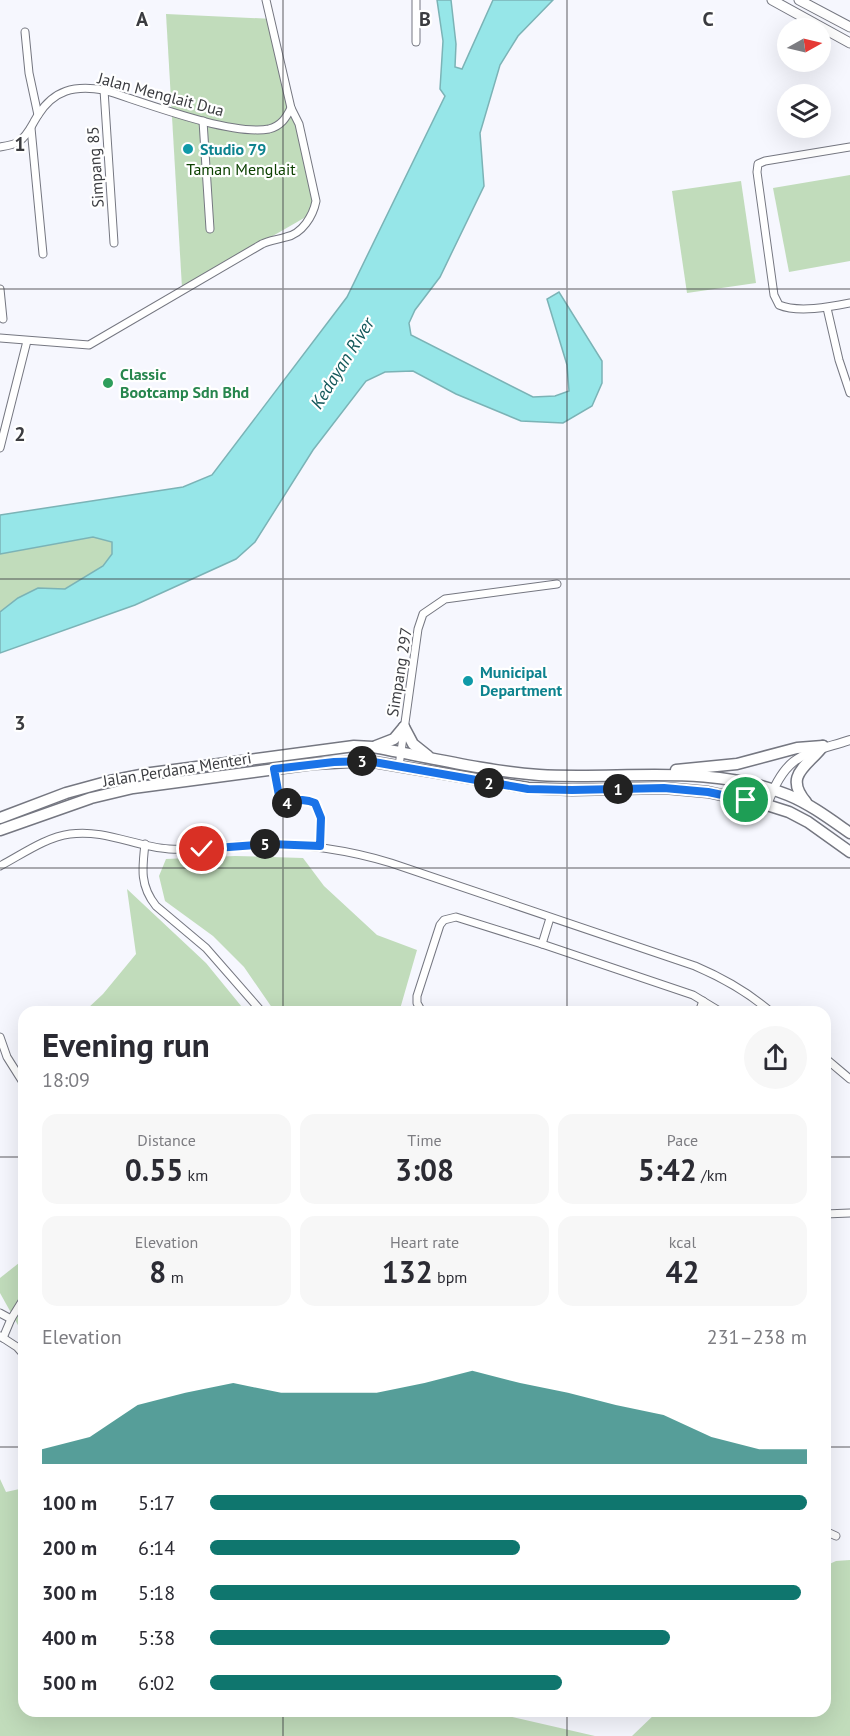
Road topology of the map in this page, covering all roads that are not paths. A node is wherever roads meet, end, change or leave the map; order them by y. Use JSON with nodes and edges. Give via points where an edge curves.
{"nodes":[{"id":1,"x":266,"y":0,"type":"edge"},
{"id":2,"x":416,"y":0,"type":"edge"},
{"id":3,"x":772,"y":0,"type":"edge"},
{"id":4,"x":799,"y":0,"type":"edge"},
{"id":5,"x":850,"y":27,"type":"edge"},
{"id":6,"x":25,"y":32,"type":"dead end"},
{"id":7,"x":416,"y":42,"type":"dead end"},
{"id":8,"x":850,"y":43,"type":"edge"},
{"id":9,"x":104,"y":90,"type":"junction"},
{"id":10,"x":291,"y":108,"type":"junction"},
{"id":11,"x":38,"y":115,"type":"junction"},
{"id":12,"x":203,"y":121,"type":"junction"},
{"id":13,"x":31,"y":128,"type":"junction"},
{"id":14,"x":0,"y":147,"type":"edge"},
{"id":15,"x":850,"y":147,"type":"edge"},
{"id":16,"x":210,"y":229,"type":"dead end"},
{"id":17,"x":114,"y":243,"type":"dead end"},
{"id":18,"x":43,"y":254,"type":"dead end"},
{"id":19,"x":0,"y":289,"type":"edge"},
{"id":20,"x":850,"y":303,"type":"edge"},
{"id":21,"x":827,"y":308,"type":"junction"},
{"id":22,"x":3,"y":319,"type":"dead end"},
{"id":23,"x":0,"y":338,"type":"edge"},
{"id":24,"x":27,"y":341,"type":"junction"},
{"id":25,"x":850,"y":393,"type":"edge"},
{"id":26,"x":0,"y":448,"type":"edge"},
{"id":27,"x":557,"y":584,"type":"dead end"},
{"id":28,"x":404,"y":727,"type":"junction"},
{"id":29,"x":850,"y":740,"type":"edge"},
{"id":30,"x":823,"y":746,"type":"junction"},
{"id":31,"x":373,"y":747,"type":"junction"},
{"id":32,"x":401,"y":752,"type":"junction"},
{"id":33,"x":429,"y":757,"type":"junction"},
{"id":34,"x":399,"y":766,"type":"junction"},
{"id":35,"x":274,"y":769,"type":"junction"},
{"id":36,"x":643,"y":775,"type":"junction"},
{"id":37,"x":772,"y":790,"type":"junction"},
{"id":38,"x":767,"y":805,"type":"junction"},
{"id":39,"x":809,"y":805,"type":"junction"},
{"id":40,"x":0,"y":818,"type":"edge"},
{"id":41,"x":0,"y":830,"type":"edge"},
{"id":42,"x":850,"y":833,"type":"edge"},
{"id":43,"x":145,"y":844,"type":"junction"},
{"id":44,"x":320,"y":846,"type":"junction"},
{"id":45,"x":850,"y":852,"type":"edge"},
{"id":46,"x":0,"y":866,"type":"edge"},
{"id":47,"x":550,"y":918,"type":"junction"},
{"id":48,"x":542,"y":944,"type":"junction"},
{"id":49,"x":703,"y":1001,"type":"junction"},
{"id":50,"x":257,"y":1006,"type":"edge"},
{"id":51,"x":418,"y":1006,"type":"edge"},
{"id":52,"x":701,"y":1006,"type":"edge"},
{"id":53,"x":711,"y":1006,"type":"edge"},
{"id":54,"x":763,"y":1006,"type":"edge"},
{"id":55,"x":0,"y":1037,"type":"edge"},
{"id":56,"x":831,"y":1063,"type":"edge"},
{"id":57,"x":18,"y":1074,"type":"edge"},
{"id":58,"x":850,"y":1079,"type":"edge"},
{"id":59,"x":850,"y":1213,"type":"edge"},
{"id":60,"x":831,"y":1214,"type":"edge"},
{"id":61,"x":18,"y":1308,"type":"edge"},
{"id":62,"x":0,"y":1313,"type":"edge"},
{"id":63,"x":11,"y":1319,"type":"junction"},
{"id":64,"x":1,"y":1337,"type":"edge"},
{"id":65,"x":18,"y":1348,"type":"edge"}],
"edges":[{"from":1,"to":10,"type":"street"},
{"from":2,"to":7,"type":"street"},
{"from":3,"to":8,"type":"main road"},
{"from":4,"to":5,"type":"main road"},
{"from":6,"to":11,"type":"street"},
{"from":9,"to":11,"type":"street","name":"Jalan Menglait Dua","via":[[59,92]]},
{"from":9,"to":12,"type":"street","name":"Jalan Menglait Dua"},
{"from":9,"to":17,"type":"street","name":"Simpang 85"},
{"from":10,"to":12,"type":"street","name":"Jalan Menglait Dua","via":[[285,119],[270,129]]},
{"from":10,"to":24,"type":"street","via":[[299,124],[316,201],[305,225],[287,237],[262,244],[89,345]]},
{"from":11,"to":13,"type":"street","name":"Jalan Menglait Dua"},
{"from":12,"to":16,"type":"street"},
{"from":13,"to":14,"type":"street","name":"Jalan Menglait Dua","via":[[16,144]]},
{"from":13,"to":18,"type":"street"},
{"from":15,"to":21,"type":"street","via":[[765,161],[758,164],[757,171],[774,295],[779,305]]},
{"from":19,"to":22,"type":"street"},
{"from":20,"to":21,"type":"street"},
{"from":21,"to":25,"type":"street"},
{"from":23,"to":24,"type":"street"},
{"from":24,"to":26,"type":"street"},
{"from":27,"to":28,"type":"street","name":"Simpang 297","via":[[445,599],[423,614]]},
{"from":28,"to":31,"type":"main road","via":[[394,739]]},
{"from":28,"to":32,"type":"street","name":"Simpang 297"},
{"from":28,"to":33,"type":"main road","via":[[413,744]]},
{"from":29,"to":30,"type":"street"},
{"from":30,"to":36,"type":"main road","via":[[797,748],[737,764]]},
{"from":30,"to":37,"type":"street","via":[[784,769]]},
{"from":30,"to":39,"type":"main road","via":[[800,770],[796,782]]},
{"from":31,"to":32,"type":"main road","name":"Jalan Perdana Menteri"},
{"from":31,"to":40,"type":"main road","name":"Jalan Perdana Menteri","via":[[339,747],[120,779],[66,793]]},
{"from":32,"to":33,"type":"main road","name":"Jalan Perdana Menteri"},
{"from":32,"to":34,"type":"street","name":"Simpang 297"},
{"from":33,"to":36,"type":"main road","name":"Jalan Perdana Menteri","via":[[521,773]]},
{"from":34,"to":35,"type":"main road","name":"Jalan Perdana Menteri","via":[[349,761]]},
{"from":34,"to":38,"type":"main road","name":"Jalan Perdana Menteri","via":[[528,789],[685,789]]},
{"from":35,"to":41,"type":"main road","name":"Jalan Perdana Menteri","via":[[133,788],[91,798]]},
{"from":35,"to":44,"type":"street","via":[[280,801],[315,803],[321,818]]},
{"from":36,"to":37,"type":"main road","name":"Jalan Perdana Menteri","via":[[721,778]]},
{"from":37,"to":38,"type":"street"},
{"from":37,"to":39,"type":"main road","name":"Jalan Perdana Menteri"},
{"from":38,"to":45,"type":"main road","name":"Jalan Perdana Menteri","via":[[808,822]]},
{"from":39,"to":42,"type":"main road","name":"Jalan Perdana Menteri"},
{"from":43,"to":44,"type":"street","via":[[186,850],[269,844]]},
{"from":43,"to":46,"type":"street","via":[[95,834],[67,834]]},
{"from":43,"to":50,"type":"street","via":[[141,877],[150,898],[206,948]]},
{"from":44,"to":47,"type":"street","via":[[392,863]]},
{"from":47,"to":48,"type":"street"},
{"from":47,"to":54,"type":"street","via":[[717,975]]},
{"from":48,"to":49,"type":"street"},
{"from":48,"to":51,"type":"street","via":[[456,917],[444,920],[417,996]]},
{"from":49,"to":52,"type":"street"},
{"from":49,"to":53,"type":"street"},
{"from":55,"to":57,"type":"street"},
{"from":56,"to":58,"type":"street"},
{"from":59,"to":60,"type":"street"},
{"from":61,"to":63,"type":"street"},
{"from":62,"to":63,"type":"street"},
{"from":63,"to":64,"type":"street"},
{"from":64,"to":65,"type":"street"}]}
